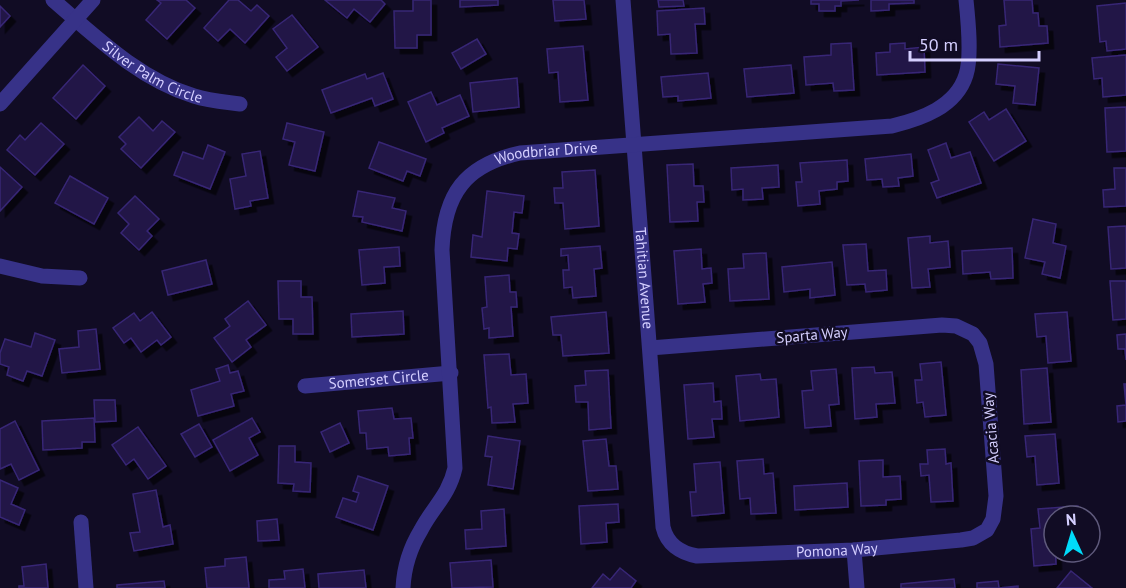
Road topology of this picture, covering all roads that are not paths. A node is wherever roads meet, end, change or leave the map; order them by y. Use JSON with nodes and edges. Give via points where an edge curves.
{"nodes":[{"id":1,"x":53,"y":0,"type":"edge"},
{"id":2,"x":93,"y":0,"type":"edge"},
{"id":3,"x":623,"y":0,"type":"edge"},
{"id":4,"x":966,"y":0,"type":"edge"},
{"id":5,"x":75,"y":20,"type":"junction"},
{"id":6,"x":0,"y":104,"type":"edge"},
{"id":7,"x":240,"y":104,"type":"dead end"},
{"id":8,"x":633,"y":143,"type":"junction"},
{"id":9,"x":0,"y":266,"type":"edge"},
{"id":10,"x":80,"y":278,"type":"dead end"},
{"id":11,"x":973,"y":334,"type":"joint"},
{"id":12,"x":650,"y":348,"type":"junction"},
{"id":13,"x":451,"y":373,"type":"junction"},
{"id":14,"x":305,"y":386,"type":"dead end"},
{"id":15,"x":81,"y":522,"type":"dead end"},
{"id":16,"x":990,"y":525,"type":"joint"},
{"id":17,"x":678,"y":550,"type":"joint"},
{"id":18,"x":854,"y":550,"type":"junction"},
{"id":19,"x":86,"y":588,"type":"edge"},
{"id":20,"x":403,"y":588,"type":"edge"},
{"id":21,"x":857,"y":588,"type":"edge"}],
"edges":[{"from":1,"to":5,"type":"street","name":"Silver Palm Circle"},
{"from":2,"to":5,"type":"street"},
{"from":3,"to":8,"type":"street","name":"Tahitian Avenue"},
{"from":4,"to":8,"type":"street","name":"Woodbriar Drive","via":[[966,74],[945,104],[913,121],[892,126]]},
{"from":5,"to":6,"type":"street"},
{"from":5,"to":7,"type":"street","name":"Silver Palm Circle","via":[[160,83],[197,97]]},
{"from":8,"to":12,"type":"street","name":"Tahitian Avenue"},
{"from":8,"to":13,"type":"street","name":"Woodbriar Drive","via":[[499,157],[461,185],[446,212],[443,230]]},
{"from":9,"to":10,"type":"street","via":[[42,276]]},
{"from":11,"to":12,"type":"street","name":"Sparta Way","via":[[942,325]]},
{"from":11,"to":16,"type":"street","name":"Acacia Way","via":[[986,364],[996,496]]},
{"from":12,"to":17,"type":"street","name":"Tahitian Avenue","via":[[663,527]]},
{"from":13,"to":14,"type":"street","name":"Somerset Circle"},
{"from":13,"to":20,"type":"street","name":"Woodbriar Drive","via":[[455,468],[451,485],[420,530],[405,564]]},
{"from":15,"to":19,"type":"street"},
{"from":16,"to":18,"type":"street","name":"Pomona Way","via":[[973,538]]},
{"from":17,"to":18,"type":"street","name":"Pomona Way","via":[[712,557]]},
{"from":18,"to":21,"type":"street"}]}
